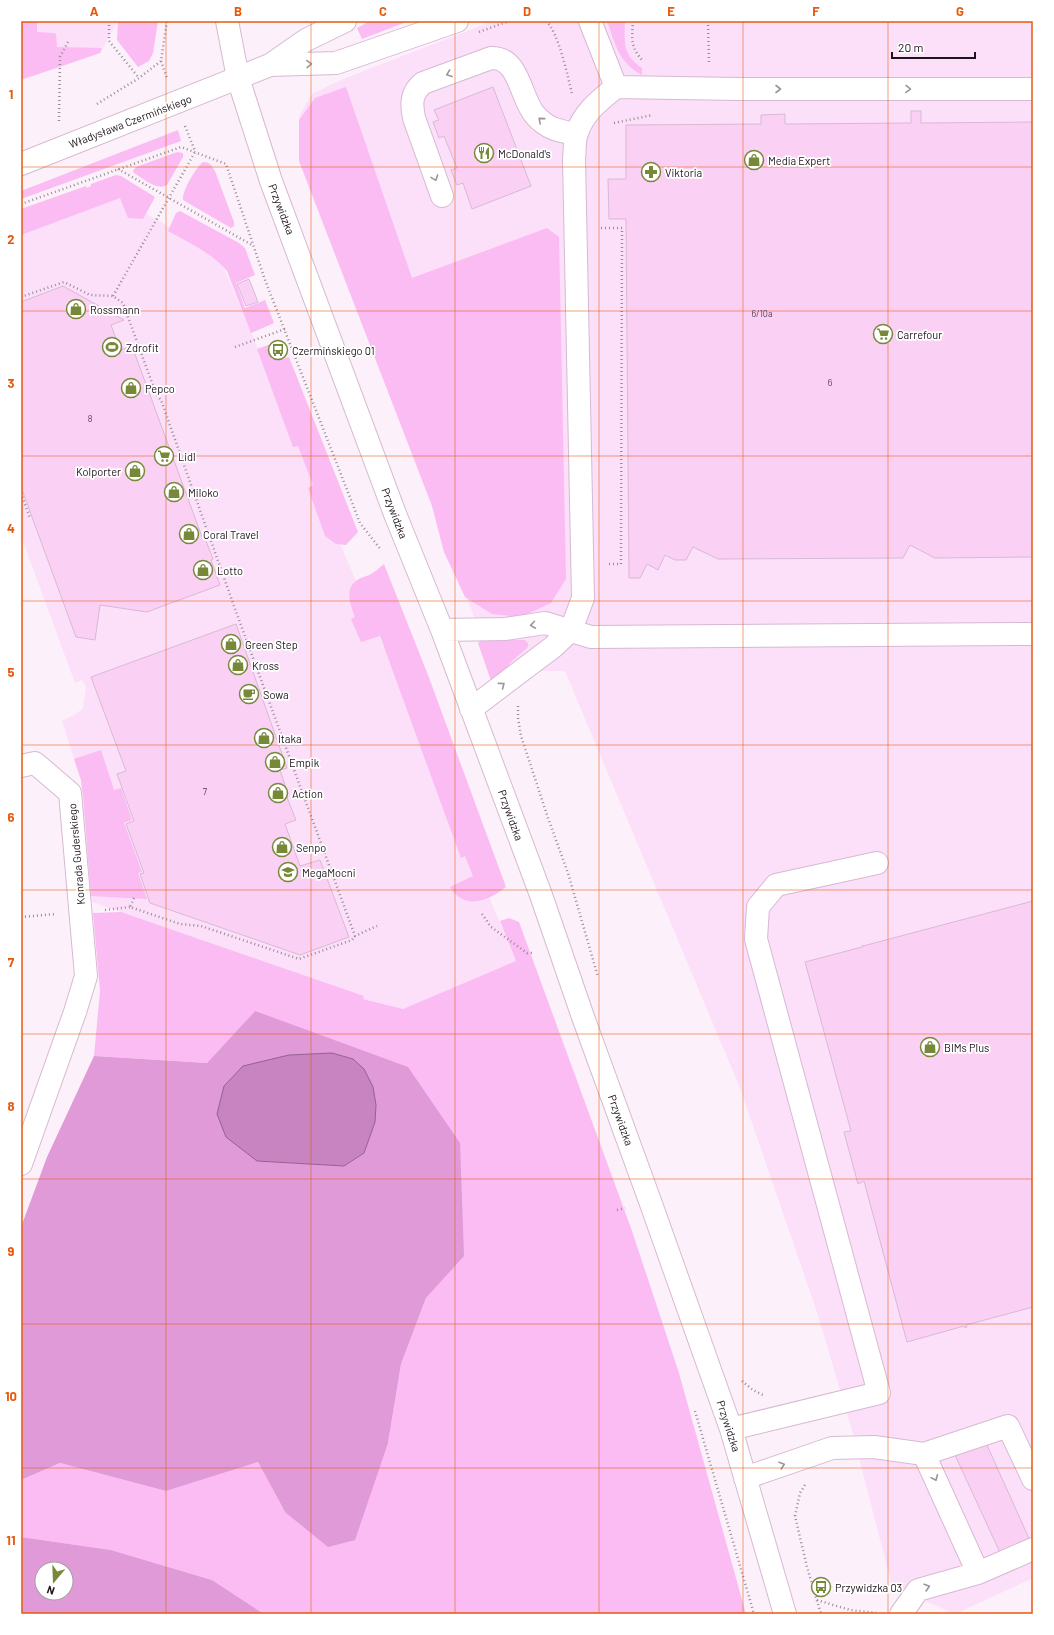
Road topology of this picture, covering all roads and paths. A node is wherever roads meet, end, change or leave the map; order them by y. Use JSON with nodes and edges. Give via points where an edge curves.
{"nodes":[{"id":1,"x":109,"y":21,"type":"edge"},
{"id":2,"x":167,"y":21,"type":"edge"},
{"id":3,"x":227,"y":21,"type":"edge"},
{"id":4,"x":345,"y":21,"type":"edge"},
{"id":5,"x":457,"y":21,"type":"edge"},
{"id":6,"x":546,"y":21,"type":"edge"},
{"id":7,"x":590,"y":21,"type":"edge"},
{"id":8,"x":708,"y":21,"type":"edge"},
{"id":9,"x":68,"y":42,"type":"dead end"},
{"id":10,"x":270,"y":65,"type":"junction"},
{"id":11,"x":709,"y":71,"type":"dead end"},
{"id":12,"x":238,"y":78,"type":"junction"},
{"id":13,"x":616,"y":87,"type":"junction"},
{"id":14,"x":1033,"y":89,"type":"edge"},
{"id":15,"x":591,"y":108,"type":"junction"},
{"id":16,"x":659,"y":115,"type":"dead end"},
{"id":17,"x":59,"y":126,"type":"dead end"},
{"id":18,"x":576,"y":134,"type":"junction"},
{"id":19,"x":195,"y":152,"type":"junction"},
{"id":20,"x":21,"y":164,"type":"edge"},
{"id":21,"x":118,"y":169,"type":"junction"},
{"id":22,"x":442,"y":196,"type":"dead end"},
{"id":23,"x":169,"y":198,"type":"junction"},
{"id":24,"x":21,"y":204,"type":"edge"},
{"id":25,"x":598,"y":228,"type":"dead end"},
{"id":26,"x":253,"y":245,"type":"junction"},
{"id":27,"x":113,"y":296,"type":"junction"},
{"id":28,"x":21,"y":297,"type":"edge"},
{"id":29,"x":285,"y":329,"type":"junction"},
{"id":30,"x":235,"y":347,"type":"dead end"},
{"id":31,"x":21,"y":494,"type":"edge"},
{"id":32,"x":30,"y":518,"type":"dead end"},
{"id":33,"x":384,"y":554,"type":"dead end"},
{"id":34,"x":583,"y":565,"type":"junction"},
{"id":35,"x":442,"y":630,"type":"junction"},
{"id":36,"x":571,"y":630,"type":"junction"},
{"id":37,"x":1033,"y":634,"type":"edge"},
{"id":38,"x":518,"y":704,"type":"dead end"},
{"id":39,"x":471,"y":709,"type":"junction"},
{"id":40,"x":21,"y":766,"type":"edge"},
{"id":41,"x":877,"y":863,"type":"dead end"},
{"id":42,"x":134,"y":898,"type":"dead end"},
{"id":43,"x":81,"y":912,"type":"junction"},
{"id":44,"x":482,"y":914,"type":"dead end"},
{"id":45,"x":21,"y":917,"type":"edge"},
{"id":46,"x":377,"y":926,"type":"dead end"},
{"id":47,"x":355,"y":936,"type":"junction"},
{"id":48,"x":535,"y":953,"type":"dead end"},
{"id":49,"x":599,"y":981,"type":"dead end"},
{"id":50,"x":21,"y":1164,"type":"edge"},
{"id":51,"x":739,"y":1378,"type":"dead end"},
{"id":52,"x":792,"y":1413,"type":"junction"},
{"id":53,"x":731,"y":1429,"type":"junction"},
{"id":54,"x":924,"y":1454,"type":"junction"},
{"id":55,"x":745,"y":1478,"type":"junction"},
{"id":56,"x":1033,"y":1479,"type":"edge"},
{"id":57,"x":807,"y":1482,"type":"dead end"},
{"id":58,"x":1033,"y":1549,"type":"edge"},
{"id":59,"x":978,"y":1573,"type":"junction"},
{"id":60,"x":817,"y":1600,"type":"junction"},
{"id":61,"x":785,"y":1614,"type":"edge"},
{"id":62,"x":821,"y":1614,"type":"edge"},
{"id":63,"x":882,"y":1614,"type":"edge"},
{"id":64,"x":901,"y":1614,"type":"edge"}],
"edges":[{"from":1,"to":2,"type":"path","via":[[109,41],[139,78],[161,61]]},
{"from":3,"to":12,"type":"street","name":"Przywidzka"},
{"from":4,"to":10,"type":"street","via":[[306,40]]},
{"from":10,"to":5,"type":"street","one_way":true,"via":[[336,63]]},
{"from":6,"to":15,"type":"path","via":[[550,25],[564,63],[572,94]]},
{"from":7,"to":13,"type":"street"},
{"from":8,"to":11,"type":"path"},
{"from":9,"to":17,"type":"path","via":[[60,57]]},
{"from":10,"to":12,"type":"street","name":"Władysława Czermińskiego"},
{"from":12,"to":20,"type":"street","name":"Władysława Czermińskiego"},
{"from":12,"to":35,"type":"street","name":"Przywidzka","via":[[271,181],[395,514]]},
{"from":13,"to":14,"type":"street","one_way":true},
{"from":13,"to":15,"type":"street"},
{"from":15,"to":16,"type":"path","via":[[612,124]]},
{"from":15,"to":18,"type":"street"},
{"from":18,"to":22,"type":"street","one_way":true,"via":[[553,129],[536,116],[508,62],[499,58],[491,58],[423,83],[416,89],[413,97],[414,118]]},
{"from":18,"to":34,"type":"street","via":[[574,159]]},
{"from":19,"to":21,"type":"path","via":[[181,147]]},
{"from":19,"to":23,"type":"path"},
{"from":19,"to":26,"type":"path","via":[[226,164]]},
{"from":21,"to":23,"type":"path"},
{"from":21,"to":24,"type":"path"},
{"from":23,"to":26,"type":"path"},
{"from":23,"to":27,"type":"path"},
{"from":25,"to":34,"type":"path","via":[[622,228],[621,564]]},
{"from":26,"to":29,"type":"path"},
{"from":27,"to":28,"type":"path","via":[[90,295],[64,282]]},
{"from":27,"to":47,"type":"path","via":[[123,303],[156,394],[161,400]]},
{"from":29,"to":30,"type":"path"},
{"from":29,"to":33,"type":"path","via":[[360,524]]},
{"from":31,"to":32,"type":"path"},
{"from":34,"to":36,"type":"street","via":[[583,598]]},
{"from":36,"to":35,"type":"street","one_way":true,"via":[[545,623],[505,629]]},
{"from":35,"to":39,"type":"street","name":"Przywidzka"},
{"from":36,"to":37,"type":"street","via":[[591,637]]},
{"from":39,"to":36,"type":"street","one_way":true,"via":[[553,647]]},
{"from":38,"to":49,"type":"path","via":[[521,736],[568,873]]},
{"from":39,"to":53,"type":"street","name":"Przywidzka","via":[[541,895]]},
{"from":40,"to":43,"type":"street","name":"Konrada Guderskiego","via":[[35,763],[70,793]]},
{"from":41,"to":52,"type":"street","via":[[776,886],[758,907],[756,939],[879,1393]]},
{"from":42,"to":47,"type":"path","via":[[130,907],[180,924],[201,926],[299,959],[352,940]]},
{"from":43,"to":45,"type":"path"},
{"from":43,"to":50,"type":"street","name":"Konrada Guderskiego","via":[[86,976]]},
{"from":44,"to":48,"type":"path","via":[[492,927],[527,953]]},
{"from":46,"to":47,"type":"path"},
{"from":51,"to":52,"type":"path","via":[[753,1390]]},
{"from":52,"to":53,"type":"street"},
{"from":53,"to":55,"type":"street","name":"Przywidzka"},
{"from":55,"to":54,"type":"street","one_way":true,"via":[[832,1448],[874,1447]]},
{"from":54,"to":56,"type":"street","via":[[1008,1426]]},
{"from":54,"to":59,"type":"street","one_way":true},
{"from":55,"to":61,"type":"street","name":"Przywidzka"},
{"from":57,"to":60,"type":"path","via":[[800,1494],[796,1516]]},
{"from":58,"to":59,"type":"street"},
{"from":64,"to":59,"type":"street","one_way":true,"via":[[918,1590]]},
{"from":60,"to":62,"type":"path"},
{"from":60,"to":63,"type":"path","via":[[850,1610]]}]}
